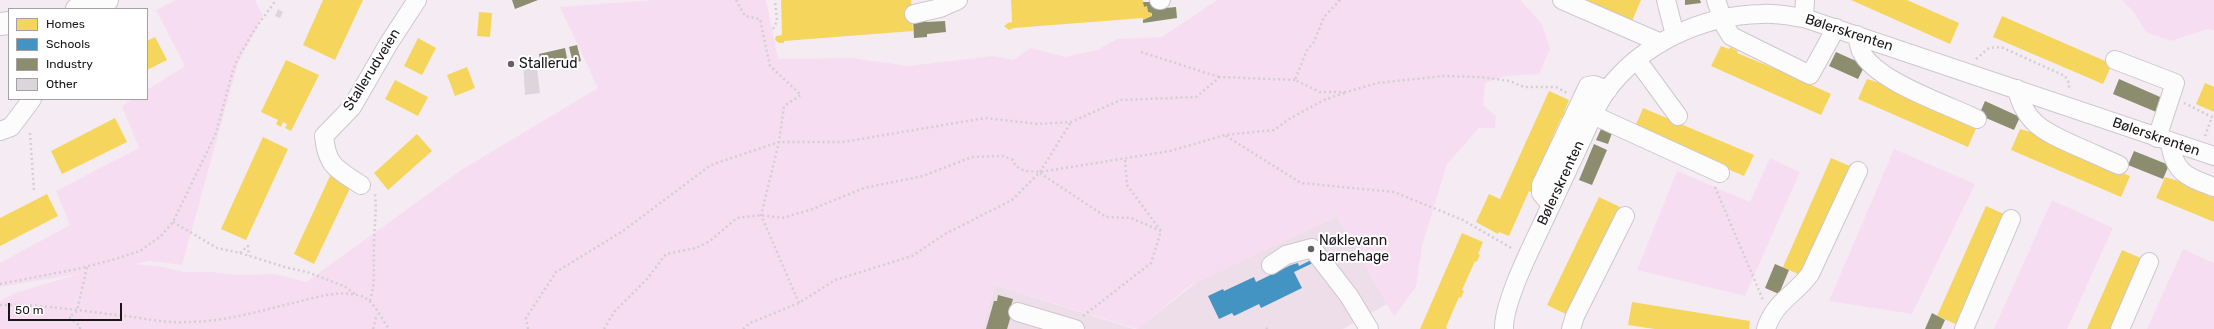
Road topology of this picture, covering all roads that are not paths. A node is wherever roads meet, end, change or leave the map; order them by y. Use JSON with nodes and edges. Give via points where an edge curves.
{"nodes":[{"id":1,"x":107,"y":0,"type":"edge"},
{"id":2,"x":417,"y":0,"type":"edge"},
{"id":3,"x":958,"y":0,"type":"edge"},
{"id":4,"x":1562,"y":0,"type":"edge"},
{"id":5,"x":1666,"y":0,"type":"edge"},
{"id":6,"x":1716,"y":0,"type":"edge"},
{"id":7,"x":1805,"y":0,"type":"edge"},
{"id":8,"x":1762,"y":7,"type":"edge"},
{"id":9,"x":80,"y":8,"type":"edge"},
{"id":10,"x":914,"y":14,"type":"dead end"},
{"id":11,"x":1722,"y":18,"type":"junction"},
{"id":12,"x":1804,"y":18,"type":"junction"},
{"id":13,"x":1836,"y":28,"type":"junction"},
{"id":14,"x":1857,"y":35,"type":"junction"},
{"id":15,"x":1668,"y":39,"type":"junction"},
{"id":16,"x":1637,"y":60,"type":"junction"},
{"id":17,"x":2115,"y":60,"type":"dead end"},
{"id":18,"x":2016,"y":89,"type":"junction"},
{"id":19,"x":1608,"y":90,"type":"junction"},
{"id":20,"x":31,"y":100,"type":"edge"},
{"id":21,"x":1594,"y":114,"type":"junction"},
{"id":22,"x":1678,"y":116,"type":"dead end"},
{"id":23,"x":1977,"y":119,"type":"dead end"},
{"id":24,"x":0,"y":132,"type":"edge"},
{"id":25,"x":2164,"y":140,"type":"junction"},
{"id":26,"x":2214,"y":156,"type":"edge"},
{"id":27,"x":2119,"y":165,"type":"dead end"},
{"id":28,"x":1716,"y":171,"type":"road end"},
{"id":29,"x":1858,"y":171,"type":"dead end"},
{"id":30,"x":360,"y":185,"type":"dead end"},
{"id":31,"x":2214,"y":187,"type":"edge"},
{"id":32,"x":1551,"y":205,"type":"junction"},
{"id":33,"x":1625,"y":216,"type":"dead end"},
{"id":34,"x":2011,"y":218,"type":"dead end"},
{"id":35,"x":2150,"y":262,"type":"dead end"},
{"id":36,"x":1271,"y":265,"type":"dead end"},
{"id":37,"x":1018,"y":312,"type":"dead end"},
{"id":38,"x":1768,"y":322,"type":"edge"},
{"id":39,"x":1073,"y":328,"type":"edge"},
{"id":40,"x":1369,"y":329,"type":"edge"},
{"id":41,"x":1504,"y":329,"type":"edge"},
{"id":42,"x":1571,"y":329,"type":"edge"},
{"id":43,"x":1964,"y":329,"type":"edge"},
{"id":44,"x":2120,"y":329,"type":"edge"}],
"edges":[{"from":1,"to":9,"type":"main road"},
{"from":2,"to":30,"type":"street","name":"Stallerudveien","via":[[352,107],[324,136],[326,155],[330,161]]},
{"from":3,"to":10,"type":"street","via":[[940,8]]},
{"from":4,"to":15,"type":"street"},
{"from":5,"to":15,"type":"street"},
{"from":6,"to":11,"type":"street"},
{"from":7,"to":12,"type":"street"},
{"from":8,"to":11,"type":"street","name":"Bølerskrenten"},
{"from":8,"to":12,"type":"street","name":"Bølerskrenten"},
{"from":11,"to":13,"type":"street","via":[[1726,29],[1735,40],[1810,75]]},
{"from":11,"to":15,"type":"street","name":"Bølerskrenten"},
{"from":12,"to":13,"type":"street","name":"Bølerskrenten"},
{"from":13,"to":14,"type":"street","name":"Bølerskrenten"},
{"from":14,"to":18,"type":"street","name":"Bølerskrenten"},
{"from":14,"to":23,"type":"street","via":[[1860,50],[1884,76]]},
{"from":15,"to":16,"type":"street","name":"Bølerskrenten"},
{"from":16,"to":19,"type":"street","name":"Bølerskrenten"},
{"from":16,"to":22,"type":"street"},
{"from":17,"to":25,"type":"street","via":[[2175,83]]},
{"from":18,"to":25,"type":"street","name":"Bølerskrenten"},
{"from":18,"to":27,"type":"street","via":[[2026,114],[2041,130]]},
{"from":19,"to":21,"type":"street","name":"Bølerskrenten"},
{"from":19,"to":32,"type":"street","via":[[1594,85],[1588,86],[1574,112],[1541,185],[1541,193]]},
{"from":20,"to":24,"type":"street","via":[[11,127]]},
{"from":21,"to":28,"type":"street"},
{"from":21,"to":32,"type":"street","name":"Bølerskrenten"},
{"from":25,"to":26,"type":"street","name":"Bølerskrenten"},
{"from":25,"to":31,"type":"street","via":[[2182,173]]},
{"from":29,"to":38,"type":"street","via":[[1810,274]]},
{"from":32,"to":41,"type":"street","name":"Bølerskrenten","via":[[1510,298]]},
{"from":33,"to":42,"type":"street","via":[[1583,298]]},
{"from":34,"to":43,"type":"street"},
{"from":35,"to":44,"type":"street"},
{"from":36,"to":40,"type":"street","via":[[1286,255],[1312,248],[1349,296]]},
{"from":37,"to":39,"type":"street"}]}
